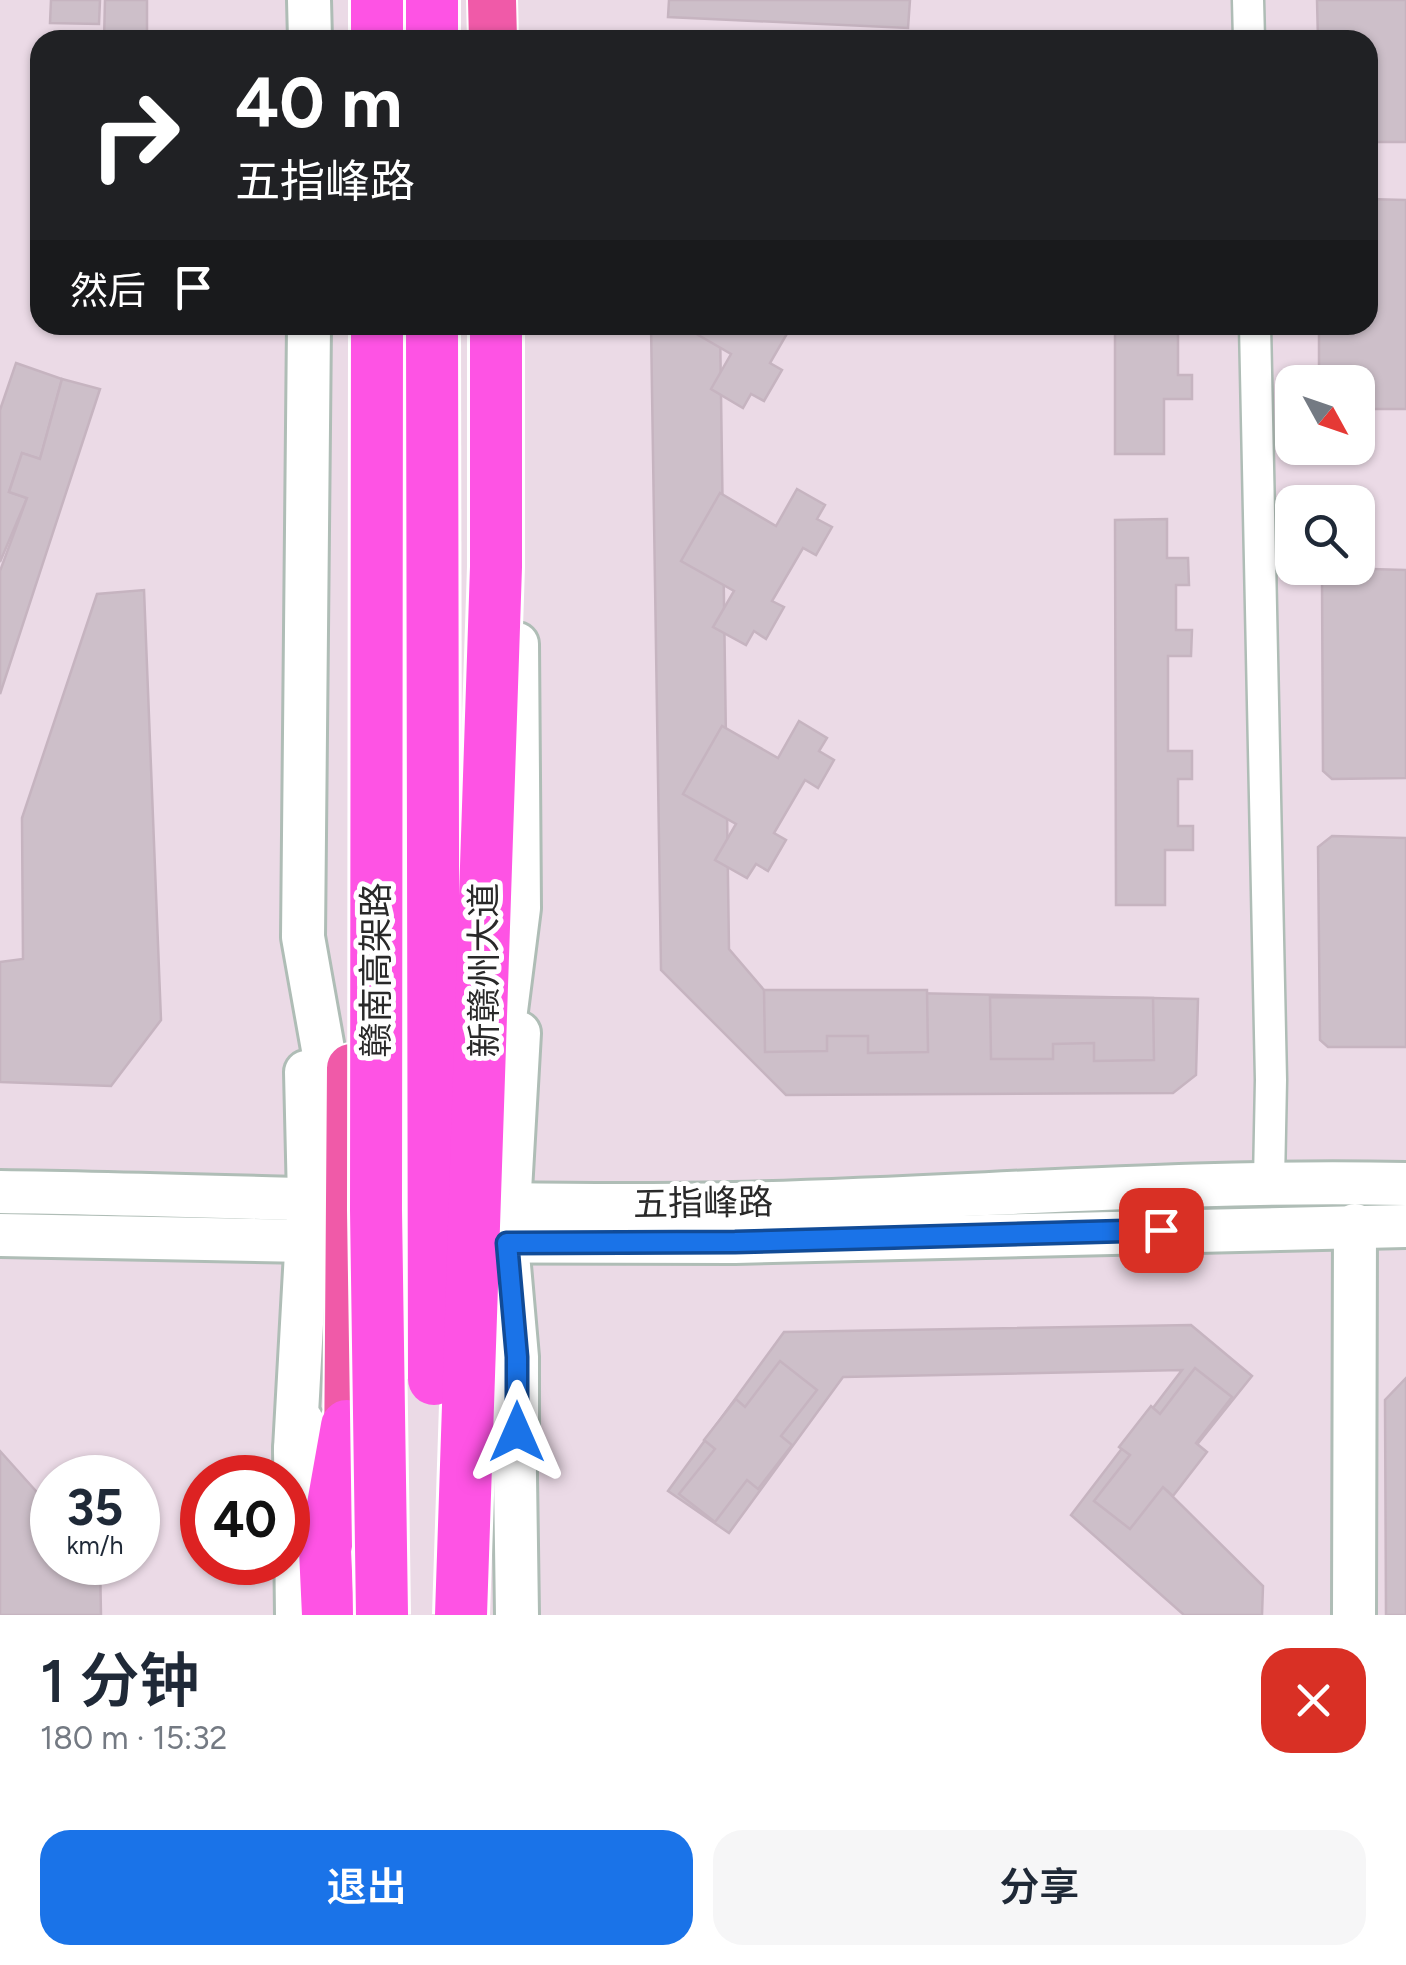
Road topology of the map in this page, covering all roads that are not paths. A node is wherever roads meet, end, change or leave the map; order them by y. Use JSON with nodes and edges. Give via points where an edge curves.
{"nodes":[{"id":1,"x":309,"y":0,"type":"edge"},
{"id":2,"x":355,"y":0,"type":"edge"},
{"id":3,"x":377,"y":0,"type":"edge"},
{"id":4,"x":432,"y":0,"type":"edge"},
{"id":5,"x":492,"y":0,"type":"edge"},
{"id":6,"x":512,"y":0,"type":"edge"},
{"id":7,"x":1248,"y":0,"type":"edge"},
{"id":8,"x":310,"y":30,"type":"edge"},
{"id":9,"x":356,"y":30,"type":"edge"},
{"id":10,"x":377,"y":30,"type":"edge"},
{"id":11,"x":432,"y":30,"type":"edge"},
{"id":12,"x":493,"y":30,"type":"edge"},
{"id":13,"x":513,"y":30,"type":"edge"},
{"id":14,"x":1249,"y":30,"type":"edge"},
{"id":15,"x":310,"y":335,"type":"edge"},
{"id":16,"x":362,"y":335,"type":"edge"},
{"id":17,"x":376,"y":335,"type":"edge"},
{"id":18,"x":432,"y":335,"type":"edge"},
{"id":19,"x":494,"y":335,"type":"edge"},
{"id":20,"x":494,"y":335,"type":"edge"},
{"id":21,"x":515,"y":335,"type":"edge"},
{"id":22,"x":1255,"y":335,"type":"edge"},
{"id":23,"x":1269,"y":1181,"type":"junction"},
{"id":24,"x":1406,"y":1184,"type":"edge"},
{"id":25,"x":0,"y":1192,"type":"edge"},
{"id":26,"x":328,"y":1220,"type":"junction"},
{"id":27,"x":493,"y":1224,"type":"junction"},
{"id":28,"x":1355,"y":1225,"type":"junction"},
{"id":29,"x":1406,"y":1226,"type":"edge"},
{"id":30,"x":0,"y":1235,"type":"edge"},
{"id":31,"x":347,"y":1426,"type":"junction"},
{"id":32,"x":296,"y":1615,"type":"edge"},
{"id":33,"x":328,"y":1615,"type":"edge"},
{"id":34,"x":352,"y":1615,"type":"edge"},
{"id":35,"x":382,"y":1615,"type":"edge"},
{"id":36,"x":435,"y":1615,"type":"edge"},
{"id":37,"x":461,"y":1615,"type":"edge"},
{"id":38,"x":487,"y":1615,"type":"edge"},
{"id":39,"x":517,"y":1615,"type":"edge"},
{"id":40,"x":1354,"y":1615,"type":"edge"}],
"edges":[{"from":1,"to":8,"type":"street"},
{"from":2,"to":9,"type":"main road"},
{"from":3,"to":10,"type":"highway"},
{"from":4,"to":11,"type":"highway"},
{"from":5,"to":12,"type":"main road"},
{"from":6,"to":13,"type":"street"},
{"from":7,"to":14,"type":"street"},
{"from":15,"to":26,"type":"street","via":[[304,936]]},
{"from":16,"to":26,"type":"main road"},
{"from":17,"to":35,"type":"highway","name":"赣南高架路","bridge":true},
{"from":18,"to":36,"type":"highway","name":"赣南高架路","bridge":true},
{"from":19,"to":27,"type":"main road","name":"新赣州大道","via":[[484,1050]]},
{"from":20,"to":37,"type":"highway","bridge":true,"via":[[496,567]]},
{"from":21,"to":27,"type":"street","via":[[519,908]]},
{"from":22,"to":23,"type":"street"},
{"from":23,"to":24,"type":"street","name":"五指峰路"},
{"from":23,"to":27,"type":"street","name":"五指峰路","via":[[735,1204]]},
{"from":25,"to":26,"type":"street","name":"五指峰路"},
{"from":26,"to":27,"type":"street","name":"五指峰路"},
{"from":26,"to":30,"type":"street","name":"五指峰路"},
{"from":26,"to":31,"type":"main road"},
{"from":26,"to":32,"type":"street","via":[[295,1449]]},
{"from":27,"to":28,"type":"street","name":"五指峰路","via":[[735,1242]]},
{"from":27,"to":38,"type":"main road","name":"新赣州大道"},
{"from":27,"to":39,"type":"street","via":[[517,1432]]},
{"from":28,"to":29,"type":"street","name":"五指峰路"},
{"from":28,"to":40,"type":"street"},
{"from":31,"to":33,"type":"highway","via":[[325,1550]]},
{"from":31,"to":34,"type":"main road"}]}
